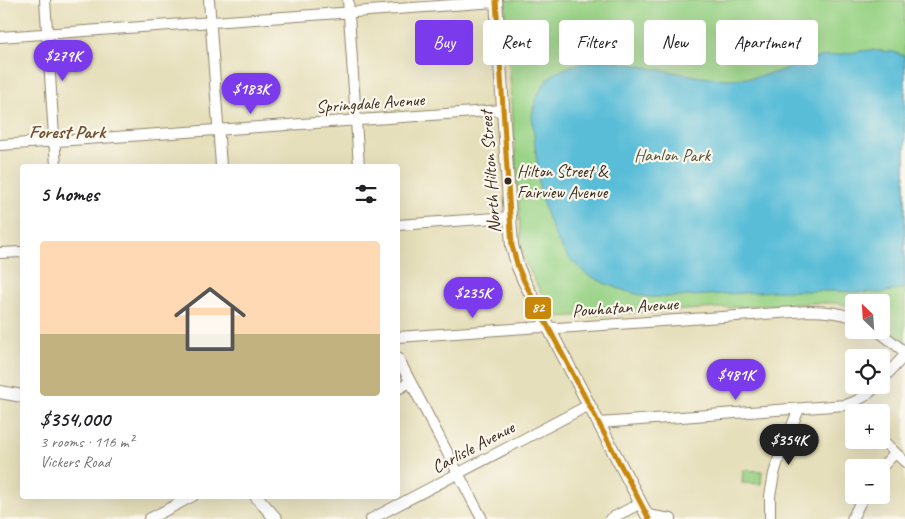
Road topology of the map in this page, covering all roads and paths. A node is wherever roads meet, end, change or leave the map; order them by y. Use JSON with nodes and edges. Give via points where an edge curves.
{"nodes":[{"id":1,"x":45,"y":0,"type":"edge"},
{"id":2,"x":209,"y":0,"type":"edge"},
{"id":3,"x":348,"y":0,"type":"edge"},
{"id":4,"x":496,"y":1,"type":"edge"},
{"id":5,"x":349,"y":12,"type":"junction"},
{"id":6,"x":211,"y":22,"type":"junction"},
{"id":7,"x":47,"y":34,"type":"junction"},
{"id":8,"x":0,"y":37,"type":"edge"},
{"id":9,"x":504,"y":110,"type":"junction"},
{"id":10,"x":356,"y":120,"type":"junction"},
{"id":11,"x":218,"y":130,"type":"junction"},
{"id":12,"x":54,"y":141,"type":"junction"},
{"id":13,"x":0,"y":145,"type":"edge"},
{"id":14,"x":56,"y":164,"type":"edge"},
{"id":15,"x":221,"y":164,"type":"edge"},
{"id":16,"x":360,"y":164,"type":"edge"},
{"id":17,"x":510,"y":217,"type":"junction"},
{"id":18,"x":400,"y":225,"type":"edge"},
{"id":19,"x":20,"y":252,"type":"edge"},
{"id":20,"x":0,"y":253,"type":"edge"},
{"id":21,"x":845,"y":315,"type":"edge"},
{"id":22,"x":549,"y":328,"type":"junction"},
{"id":23,"x":400,"y":337,"type":"edge"},
{"id":24,"x":888,"y":339,"type":"edge"},
{"id":25,"x":905,"y":354,"type":"edge"},
{"id":26,"x":400,"y":362,"type":"edge"},
{"id":27,"x":890,"y":372,"type":"edge"},
{"id":28,"x":410,"y":382,"type":"junction"},
{"id":29,"x":400,"y":388,"type":"edge"},
{"id":30,"x":0,"y":392,"type":"edge"},
{"id":31,"x":869,"y":394,"type":"edge"},
{"id":32,"x":20,"y":396,"type":"edge"},
{"id":33,"x":857,"y":402,"type":"joint"},
{"id":34,"x":589,"y":405,"type":"junction"},
{"id":35,"x":799,"y":409,"type":"junction"},
{"id":36,"x":598,"y":423,"type":"junction"},
{"id":37,"x":890,"y":448,"type":"edge"},
{"id":38,"x":895,"y":453,"type":"junction"},
{"id":39,"x":889,"y":459,"type":"edge"},
{"id":40,"x":905,"y":462,"type":"edge"},
{"id":41,"x":458,"y":473,"type":"junction"},
{"id":42,"x":187,"y":499,"type":"edge"},
{"id":43,"x":259,"y":499,"type":"edge"},
{"id":44,"x":640,"y":503,"type":"junction"},
{"id":45,"x":860,"y":504,"type":"edge"},
{"id":46,"x":648,"y":517,"type":"edge"},
{"id":47,"x":149,"y":519,"type":"edge"},
{"id":48,"x":276,"y":519,"type":"edge"},
{"id":49,"x":371,"y":519,"type":"edge"},
{"id":50,"x":482,"y":519,"type":"edge"},
{"id":51,"x":610,"y":519,"type":"edge"},
{"id":52,"x":671,"y":519,"type":"edge"},
{"id":53,"x":770,"y":519,"type":"edge"},
{"id":54,"x":852,"y":519,"type":"edge"}],
"edges":[{"from":1,"to":7,"type":"street"},
{"from":2,"to":6,"type":"street"},
{"from":3,"to":5,"type":"street"},
{"from":4,"to":5,"type":"street"},
{"from":4,"to":9,"type":"main road","name":"North Hilton Street"},
{"from":5,"to":6,"type":"street"},
{"from":5,"to":10,"type":"street"},
{"from":6,"to":7,"type":"street"},
{"from":6,"to":11,"type":"street"},
{"from":7,"to":8,"type":"street"},
{"from":7,"to":12,"type":"street"},
{"from":9,"to":10,"type":"street","name":"Springdale Avenue"},
{"from":9,"to":17,"type":"main road","name":"North Hilton Street"},
{"from":10,"to":11,"type":"street","name":"Springdale Avenue"},
{"from":10,"to":16,"type":"street"},
{"from":11,"to":12,"type":"street","name":"Springdale Avenue"},
{"from":11,"to":15,"type":"street"},
{"from":12,"to":13,"type":"street","name":"Springdale Avenue"},
{"from":12,"to":14,"type":"street"},
{"from":17,"to":18,"type":"street"},
{"from":17,"to":22,"type":"main road","name":"North Hilton Street","via":[[512,246],[518,267]]},
{"from":19,"to":20,"type":"street"},
{"from":21,"to":22,"type":"street","name":"Powhatan Avenue","via":[[809,311]]},
{"from":22,"to":23,"type":"street","name":"Powhatan Avenue"},
{"from":22,"to":34,"type":"main road","name":"North Hilton Street"},
{"from":24,"to":25,"type":"street"},
{"from":25,"to":27,"type":"street"},
{"from":26,"to":28,"type":"street"},
{"from":28,"to":29,"type":"street"},
{"from":28,"to":41,"type":"street"},
{"from":30,"to":32,"type":"main road"},
{"from":31,"to":33,"type":"street"},
{"from":33,"to":35,"type":"street"},
{"from":34,"to":36,"type":"main road","name":"North Hilton Street"},
{"from":34,"to":41,"type":"street","name":"Carlisle Avenue"},
{"from":35,"to":36,"type":"street"},
{"from":35,"to":53,"type":"street","via":[[774,474]]},
{"from":36,"to":44,"type":"main road","name":"North Hilton Street"},
{"from":37,"to":38,"type":"street"},
{"from":38,"to":39,"type":"street"},
{"from":38,"to":40,"type":"street"},
{"from":41,"to":49,"type":"street","name":"Carlisle Avenue"},
{"from":41,"to":50,"type":"street"},
{"from":42,"to":47,"type":"street"},
{"from":43,"to":48,"type":"main road"},
{"from":44,"to":46,"type":"main road","name":"North Hilton Street"},
{"from":44,"to":51,"type":"street"},
{"from":45,"to":54,"type":"street"},
{"from":46,"to":52,"type":"street"}]}
